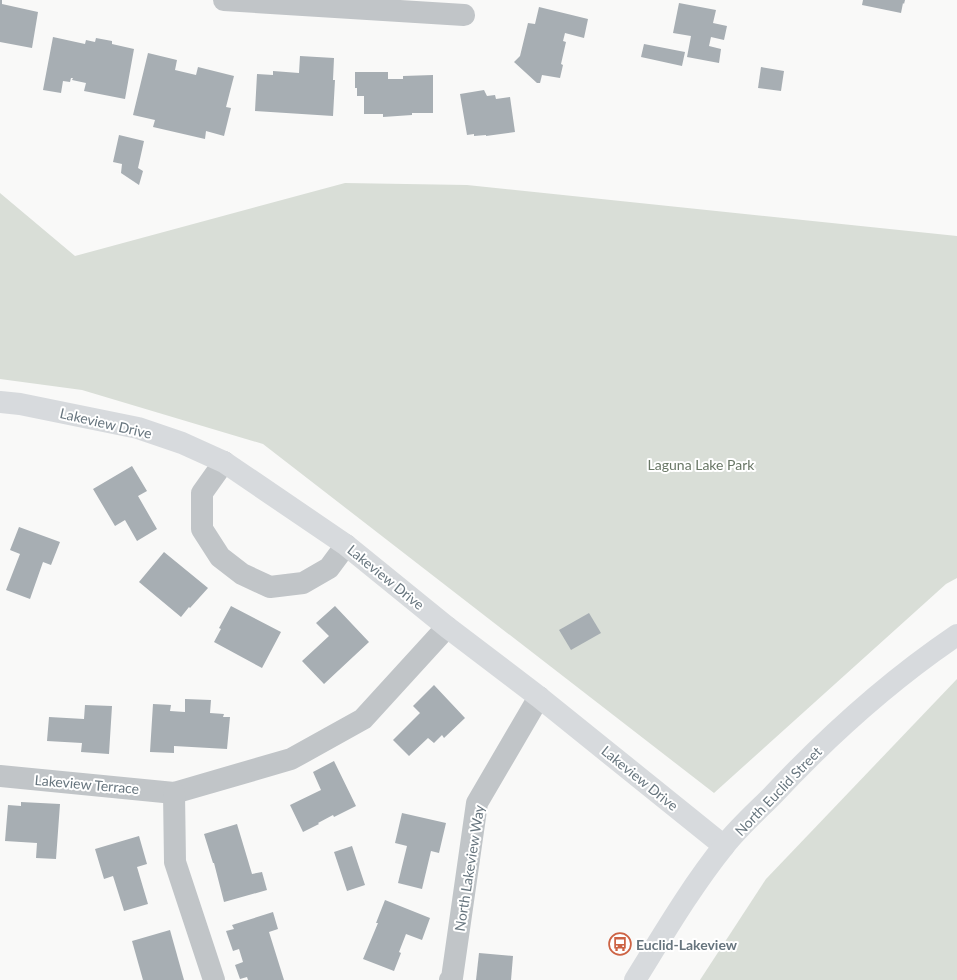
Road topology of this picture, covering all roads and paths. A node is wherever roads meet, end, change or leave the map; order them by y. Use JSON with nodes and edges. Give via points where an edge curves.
{"nodes":[{"id":1,"x":224,"y":0,"type":"edge"},
{"id":2,"x":464,"y":15,"type":"dead end"},
{"id":3,"x":0,"y":402,"type":"edge"},
{"id":4,"x":224,"y":462,"type":"junction"},
{"id":5,"x":346,"y":545,"type":"junction"},
{"id":6,"x":447,"y":627,"type":"junction"},
{"id":7,"x":957,"y":635,"type":"edge"},
{"id":8,"x":539,"y":698,"type":"junction"},
{"id":9,"x":0,"y":776,"type":"edge"},
{"id":10,"x":174,"y":792,"type":"junction"},
{"id":11,"x":724,"y":846,"type":"junction"},
{"id":12,"x":214,"y":980,"type":"edge"},
{"id":13,"x":450,"y":980,"type":"edge"},
{"id":14,"x":635,"y":980,"type":"edge"}],
"edges":[{"from":1,"to":2,"type":"street"},
{"from":3,"to":4,"type":"street","name":"Lakeview Drive","via":[[138,428],[182,443]]},
{"from":4,"to":5,"type":"street","name":"Lakeview Drive"},
{"from":4,"to":5,"type":"street","via":[[202,493],[202,529],[220,557],[242,574],[270,587],[304,583],[329,568]]},
{"from":5,"to":6,"type":"street","name":"Lakeview Drive"},
{"from":6,"to":8,"type":"street","name":"Lakeview Drive"},
{"from":6,"to":10,"type":"street","via":[[363,719],[291,758]]},
{"from":7,"to":11,"type":"street","name":"North Euclid Street","via":[[870,701],[808,758]]},
{"from":8,"to":11,"type":"street","name":"Lakeview Drive"},
{"from":8,"to":13,"type":"street","name":"North Lakeview Way","via":[[477,803]]},
{"from":9,"to":10,"type":"street","name":"Lakeview Terrace"},
{"from":10,"to":12,"type":"street","via":[[174,862]]},
{"from":11,"to":14,"type":"street","name":"North Euclid Street"}]}
